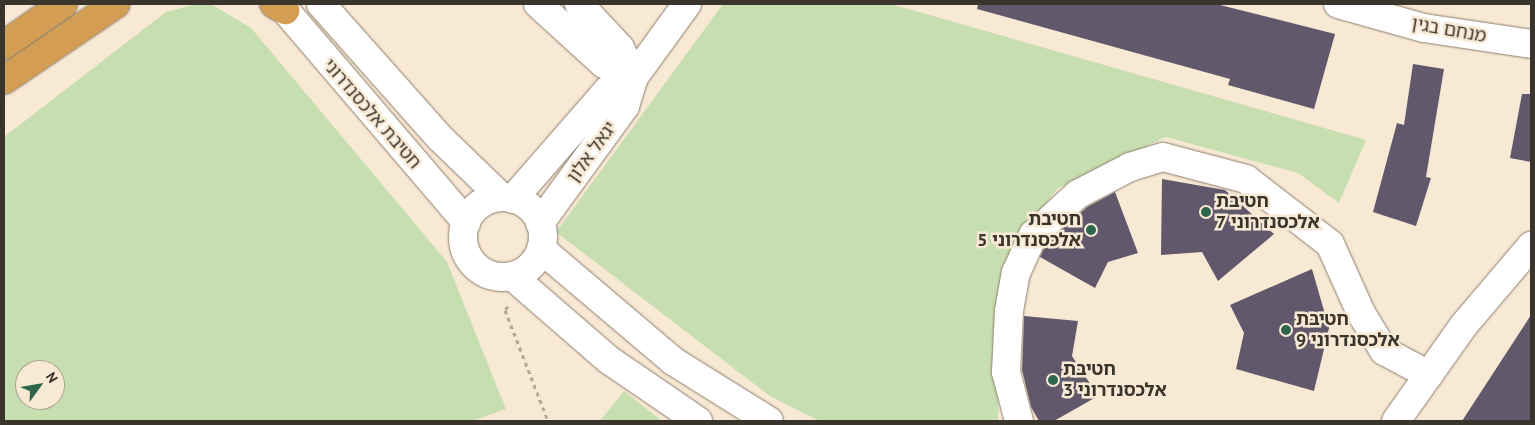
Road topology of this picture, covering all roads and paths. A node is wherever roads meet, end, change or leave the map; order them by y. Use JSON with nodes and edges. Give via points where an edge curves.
{"nodes":[{"id":1,"x":64,"y":4,"type":"edge"},
{"id":2,"x":116,"y":4,"type":"edge"},
{"id":3,"x":131,"y":4,"type":"edge"},
{"id":4,"x":321,"y":4,"type":"edge"},
{"id":5,"x":538,"y":4,"type":"edge"},
{"id":6,"x":579,"y":4,"type":"edge"},
{"id":7,"x":687,"y":4,"type":"edge"},
{"id":8,"x":1338,"y":4,"type":"edge"},
{"id":9,"x":280,"y":6,"type":"edge"},
{"id":10,"x":85,"y":25,"type":"junction"},
{"id":11,"x":4,"y":44,"type":"edge"},
{"id":12,"x":1531,"y":44,"type":"edge"},
{"id":13,"x":634,"y":76,"type":"junction"},
{"id":14,"x":4,"y":80,"type":"edge"},
{"id":15,"x":507,"y":198,"type":"junction"},
{"id":16,"x":466,"y":222,"type":"junction"},
{"id":17,"x":541,"y":236,"type":"junction"},
{"id":18,"x":1531,"y":246,"type":"edge"},
{"id":19,"x":512,"y":276,"type":"junction"},
{"id":20,"x":505,"y":310,"type":"dead end"},
{"id":21,"x":1429,"y":375,"type":"junction"},
{"id":22,"x":548,"y":421,"type":"edge"},
{"id":23,"x":698,"y":421,"type":"edge"},
{"id":24,"x":768,"y":421,"type":"edge"},
{"id":25,"x":1019,"y":421,"type":"edge"},
{"id":26,"x":1396,"y":421,"type":"edge"}],
"edges":[{"from":1,"to":11,"type":"highway"},
{"from":2,"to":10,"type":"highway"},
{"from":3,"to":10,"type":"highway"},
{"from":4,"to":15,"type":"street","name":"חטיבת אלכסנדרוני","via":[[440,138]]},
{"from":5,"to":13,"type":"street","via":[[604,64]]},
{"from":6,"to":13,"type":"street","via":[[620,48]]},
{"from":7,"to":13,"type":"street","name":"יגאל אלון"},
{"from":8,"to":12,"type":"street","name":"מנחם בגין","via":[[1424,28]]},
{"from":9,"to":16,"type":"street","name":"חטיבת אלכסנדרוני"},
{"from":10,"to":14,"type":"highway"},
{"from":13,"to":15,"type":"street","name":"יגאל אלון","via":[[607,91]]},
{"from":13,"to":17,"type":"street","name":"יגאל אלון","via":[[625,106]]},
{"from":15,"to":16,"type":"street","via":[[478,206]]},
{"from":15,"to":17,"type":"street","via":[[525,204]]},
{"from":16,"to":19,"type":"street","via":[[463,239],[474,264],[485,273]]},
{"from":17,"to":19,"type":"street","via":[[525,271]]},
{"from":17,"to":24,"type":"street","via":[[673,361]]},
{"from":18,"to":21,"type":"street","via":[[1464,325]]},
{"from":19,"to":23,"type":"street","via":[[609,360]]},
{"from":20,"to":22,"type":"path"},
{"from":21,"to":25,"type":"street","via":[[1384,351],[1361,314],[1330,244],[1246,178],[1163,157],[1130,167],[1078,194],[1033,236],[1016,273],[1009,311],[1006,372]]},
{"from":21,"to":26,"type":"street"}]}
